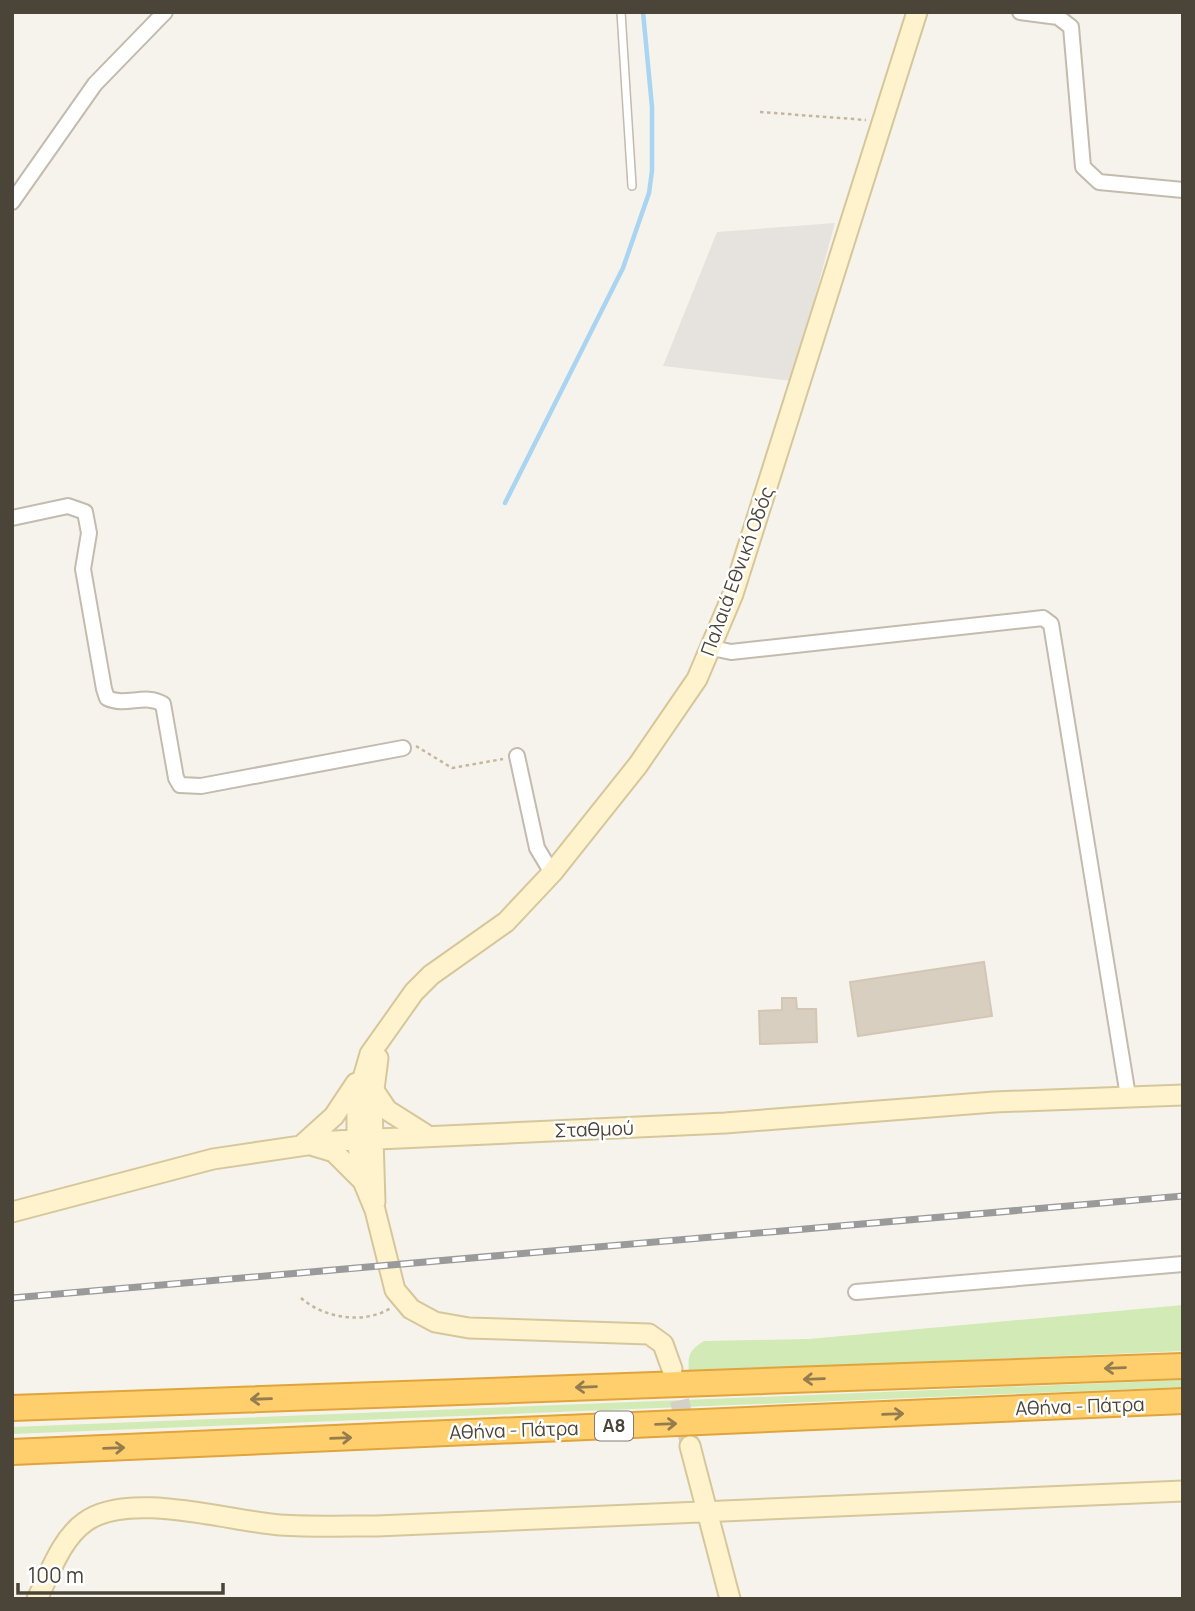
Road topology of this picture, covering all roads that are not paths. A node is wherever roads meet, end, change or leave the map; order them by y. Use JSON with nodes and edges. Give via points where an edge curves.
{"nodes":[{"id":1,"x":165,"y":12,"type":"edge"},
{"id":2,"x":621,"y":12,"type":"edge"},
{"id":3,"x":917,"y":12,"type":"edge"},
{"id":4,"x":1020,"y":12,"type":"edge"},
{"id":5,"x":632,"y":186,"type":"dead end"},
{"id":6,"x":1183,"y":190,"type":"edge"},
{"id":7,"x":12,"y":202,"type":"edge"},
{"id":8,"x":12,"y":518,"type":"edge"},
{"id":9,"x":712,"y":648,"type":"junction"},
{"id":10,"x":402,"y":748,"type":"road end"},
{"id":11,"x":517,"y":756,"type":"road end"},
{"id":12,"x":552,"y":873,"type":"junction"},
{"id":13,"x":387,"y":1029,"type":"junction"},
{"id":14,"x":363,"y":1070,"type":"junction"},
{"id":15,"x":373,"y":1089,"type":"junction"},
{"id":16,"x":1183,"y":1095,"type":"edge"},
{"id":17,"x":1128,"y":1096,"type":"junction"},
{"id":18,"x":429,"y":1136,"type":"junction"},
{"id":19,"x":365,"y":1138,"type":"junction"},
{"id":20,"x":303,"y":1144,"type":"junction"},
{"id":21,"x":363,"y":1181,"type":"junction"},
{"id":22,"x":375,"y":1210,"type":"junction"},
{"id":23,"x":12,"y":1212,"type":"edge"},
{"id":24,"x":1183,"y":1264,"type":"edge"},
{"id":25,"x":856,"y":1292,"type":"dead end"},
{"id":26,"x":1183,"y":1366,"type":"edge"},
{"id":27,"x":673,"y":1369,"type":"tunnel mouth"},
{"id":28,"x":1183,"y":1401,"type":"edge"},
{"id":29,"x":12,"y":1408,"type":"edge"},
{"id":30,"x":690,"y":1446,"type":"tunnel mouth"},
{"id":31,"x":12,"y":1452,"type":"edge"},
{"id":32,"x":1183,"y":1491,"type":"edge"},
{"id":33,"x":706,"y":1511,"type":"junction"},
{"id":34,"x":37,"y":1599,"type":"edge"},
{"id":35,"x":730,"y":1599,"type":"edge"}],
"edges":[{"from":1,"to":7,"type":"street","via":[[95,85]]},
{"from":2,"to":5,"type":"lane"},
{"from":3,"to":9,"type":"street","name":"Παλαιά Εθνική Οδός","via":[[813,347]]},
{"from":4,"to":6,"type":"street","via":[[1058,17],[1071,27],[1078,136],[1089,176],[1099,182]]},
{"from":8,"to":10,"type":"street","via":[[68,506],[85,512],[89,533],[83,569],[107,698],[115,702],[146,698],[163,704],[180,785],[201,786]]},
{"from":9,"to":12,"type":"street","name":"Παλαιά Εθνική Οδός","via":[[697,680],[638,765]]},
{"from":9,"to":17,"type":"street","via":[[743,651],[1043,618],[1051,624]]},
{"from":11,"to":12,"type":"street","via":[[537,848]]},
{"from":12,"to":13,"type":"street","name":"Παλαιά Εθνική Οδός","via":[[506,922],[430,975]]},
{"from":13,"to":14,"type":"street","name":"Παλαιά Εθνική Οδός"},
{"from":13,"to":15,"type":"street","name":"Παλαιά Εθνική Οδός"},
{"from":14,"to":19,"type":"street","name":"Παλαιά Εθνική Οδός","via":[[357,1099]]},
{"from":14,"to":20,"type":"street","via":[[334,1116]]},
{"from":15,"to":18,"type":"street","via":[[398,1119]]},
{"from":15,"to":19,"type":"street","name":"Παλαιά Εθνική Οδός"},
{"from":16,"to":17,"type":"street","name":"Σταθμού"},
{"from":17,"to":18,"type":"street","name":"Σταθμού","via":[[862,1110],[725,1123]]},
{"from":18,"to":19,"type":"street","name":"Σταθμού"},
{"from":19,"to":20,"type":"street","name":"Σταθμού"},
{"from":19,"to":21,"type":"street"},
{"from":19,"to":22,"type":"street"},
{"from":20,"to":21,"type":"street","via":[[334,1152]]},
{"from":20,"to":23,"type":"street","name":"Σταθμού","via":[[167,1170]]},
{"from":21,"to":22,"type":"street"},
{"from":22,"to":27,"type":"street","via":[[391,1278],[403,1301],[422,1316],[450,1326],[649,1334],[663,1344]]},
{"from":24,"to":25,"type":"street"},
{"from":26,"to":29,"type":"highway","name":"Αθήνα - Πάτρα","number":"Α8","one_way":true},
{"from":31,"to":28,"type":"highway","name":"Αθήνα - Πάτρα","number":"Α8","one_way":true},
{"from":30,"to":33,"type":"street"},
{"from":32,"to":33,"type":"street"},
{"from":33,"to":34,"type":"street","via":[[327,1526],[257,1522],[183,1510],[109,1511],[87,1520],[72,1533]]},
{"from":33,"to":35,"type":"street"}]}
